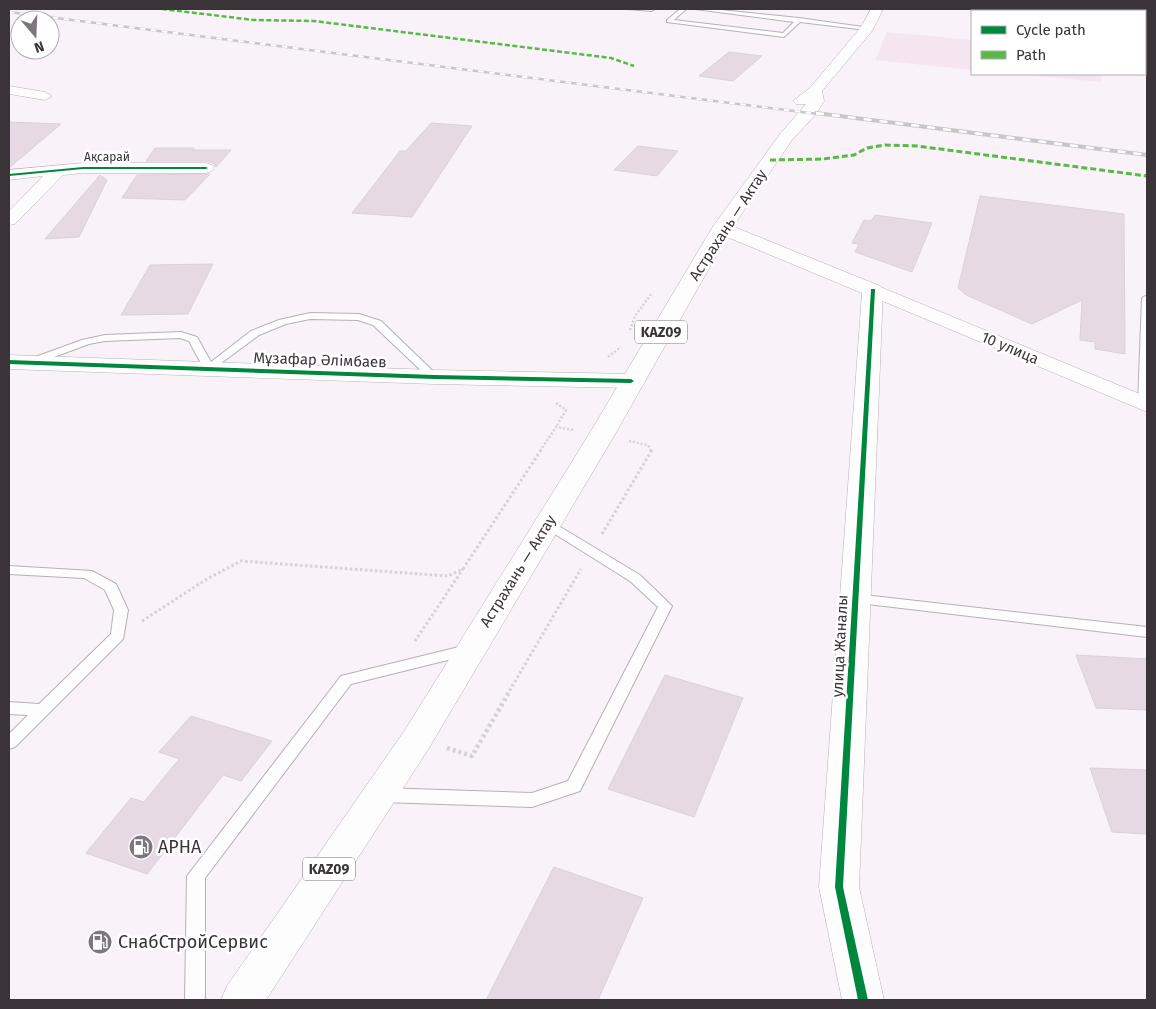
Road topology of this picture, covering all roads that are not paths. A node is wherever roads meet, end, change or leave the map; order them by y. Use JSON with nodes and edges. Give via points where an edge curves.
{"nodes":[{"id":1,"x":630,"y":9,"type":"edge"},
{"id":2,"x":652,"y":9,"type":"edge"},
{"id":3,"x":683,"y":9,"type":"edge"},
{"id":4,"x":698,"y":9,"type":"edge"},
{"id":5,"x":878,"y":9,"type":"edge"},
{"id":6,"x":799,"y":20,"type":"junction"},
{"id":7,"x":867,"y":28,"type":"junction"},
{"id":8,"x":9,"y":90,"type":"edge"},
{"id":9,"x":45,"y":96,"type":"dead end"},
{"id":10,"x":206,"y":168,"type":"dead end"},
{"id":11,"x":59,"y":170,"type":"junction"},
{"id":12,"x":9,"y":175,"type":"edge"},
{"id":13,"x":9,"y":220,"type":"edge"},
{"id":14,"x":722,"y":228,"type":"junction"},
{"id":15,"x":873,"y":290,"type":"junction"},
{"id":16,"x":1147,"y":298,"type":"edge"},
{"id":17,"x":19,"y":362,"type":"edge"},
{"id":18,"x":209,"y":369,"type":"junction"},
{"id":19,"x":434,"y":377,"type":"junction"},
{"id":20,"x":631,"y":382,"type":"junction"},
{"id":21,"x":1145,"y":404,"type":"edge"},
{"id":22,"x":547,"y":523,"type":"junction"},
{"id":23,"x":9,"y":570,"type":"edge"},
{"id":24,"x":855,"y":600,"type":"junction"},
{"id":25,"x":1147,"y":632,"type":"edge"},
{"id":26,"x":470,"y":650,"type":"junction"},
{"id":27,"x":9,"y":708,"type":"edge"},
{"id":28,"x":42,"y":710,"type":"junction"},
{"id":29,"x":9,"y":743,"type":"edge"},
{"id":30,"x":379,"y":795,"type":"junction"},
{"id":31,"x":195,"y":1000,"type":"edge"},
{"id":32,"x":242,"y":1000,"type":"edge"},
{"id":33,"x":863,"y":1000,"type":"edge"}],
"edges":[{"from":1,"to":2,"type":"lane"},
{"from":3,"to":6,"type":"lane","via":[[669,21],[784,35]]},
{"from":4,"to":6,"type":"lane"},
{"from":5,"to":7,"type":"main road","name":"Астрахань — Актау","number":"KAZ09"},
{"from":6,"to":7,"type":"lane"},
{"from":7,"to":14,"type":"main road","name":"Астрахань — Актау","number":"KAZ09","via":[[815,91],[816,101],[808,114],[786,137]]},
{"from":8,"to":9,"type":"street"},
{"from":10,"to":11,"type":"street","name":"Ақсарай"},
{"from":11,"to":12,"type":"street","name":"Ақсарай"},
{"from":11,"to":13,"type":"street"},
{"from":14,"to":15,"type":"main road"},
{"from":14,"to":20,"type":"main road","name":"Астрахань — Актау","number":"KAZ09"},
{"from":15,"to":21,"type":"street","name":"10 улица"},
{"from":15,"to":24,"type":"main road","name":"улица Жаналы"},
{"from":16,"to":21,"type":"lane"},
{"from":17,"to":18,"type":"main road","name":"Мұзафар Әлімбаев"},
{"from":17,"to":18,"type":"lane","via":[[105,338],[181,336],[193,339]]},
{"from":18,"to":19,"type":"main road","name":"Мұзафар Әлімбаев"},
{"from":18,"to":19,"type":"lane","via":[[255,333],[283,322],[310,316],[359,317],[377,323]]},
{"from":19,"to":20,"type":"main road","name":"Мұзафар Әлімбаев"},
{"from":20,"to":22,"type":"main road","name":"Астрахань — Актау","number":"KAZ09"},
{"from":22,"to":26,"type":"main road","name":"Астрахань — Актау","number":"KAZ09"},
{"from":22,"to":30,"type":"lane","via":[[635,578],[664,606],[574,786],[532,800]]},
{"from":23,"to":28,"type":"lane","via":[[87,574],[111,586],[122,610],[118,636]]},
{"from":24,"to":25,"type":"lane"},
{"from":24,"to":33,"type":"main road","name":"улица Жаналы","via":[[839,887]]},
{"from":26,"to":30,"type":"main road","name":"Астрахань — Актау","number":"KAZ09"},
{"from":26,"to":31,"type":"lane","via":[[346,680],[196,876]]},
{"from":27,"to":28,"type":"lane"},
{"from":28,"to":29,"type":"lane"},
{"from":30,"to":32,"type":"main road","name":"Астрахань — Актау","number":"KAZ09"}]}
